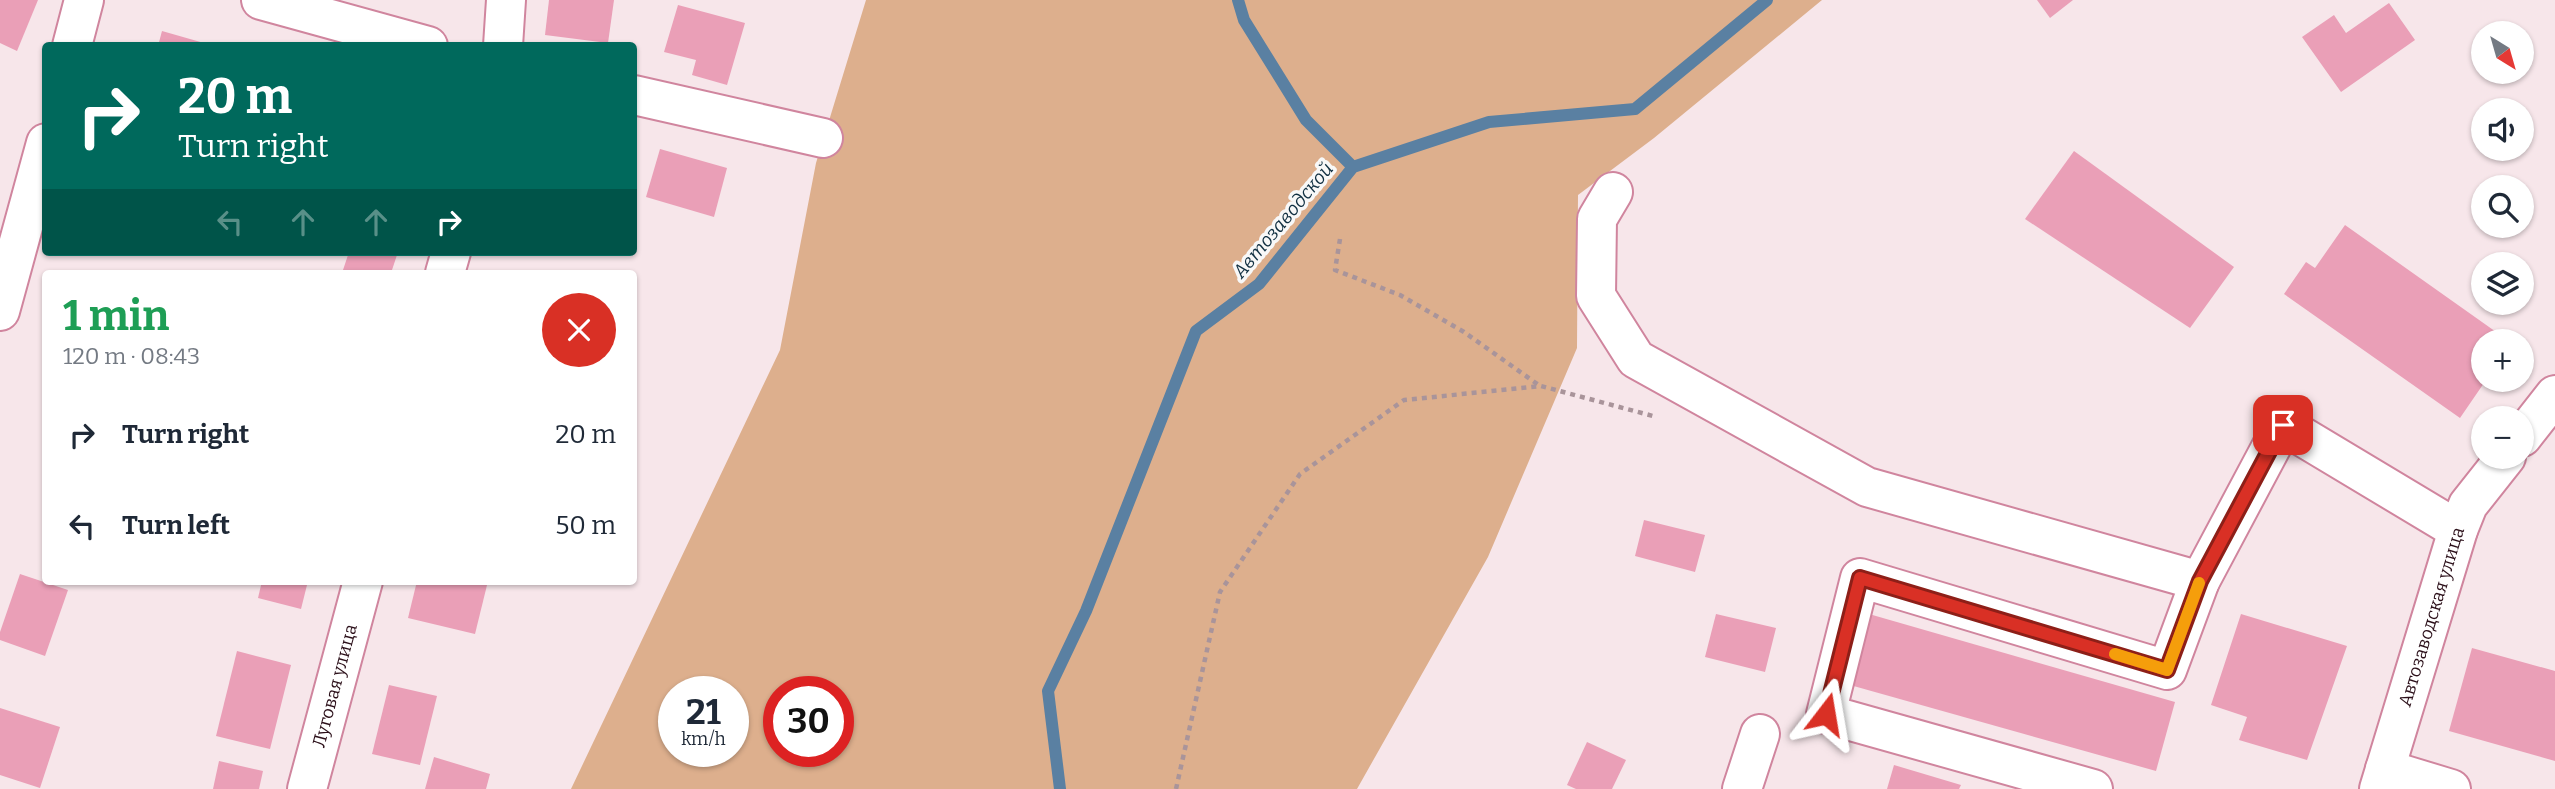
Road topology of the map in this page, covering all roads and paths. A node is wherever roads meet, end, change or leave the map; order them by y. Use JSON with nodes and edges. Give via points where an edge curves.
{"nodes":[{"id":1,"x":84,"y":0,"type":"edge"},
{"id":2,"x":261,"y":0,"type":"edge"},
{"id":3,"x":506,"y":0,"type":"edge"},
{"id":4,"x":73,"y":42,"type":"edge"},
{"id":5,"x":413,"y":42,"type":"edge"},
{"id":6,"x":503,"y":42,"type":"edge"},
{"id":7,"x":637,"y":96,"type":"edge"},
{"id":8,"x":823,"y":138,"type":"dead end"},
{"id":9,"x":42,"y":158,"type":"edge"},
{"id":10,"x":1614,"y":192,"type":"dead end"},
{"id":11,"x":1340,"y":239,"type":"dead end"},
{"id":12,"x":0,"y":311,"type":"edge"},
{"id":13,"x":1541,"y":386,"type":"junction"},
{"id":14,"x":2555,"y":395,"type":"edge"},
{"id":15,"x":1660,"y":418,"type":"dead end"},
{"id":16,"x":2534,"y":422,"type":"edge"},
{"id":17,"x":2497,"y":469,"type":"edge"},
{"id":18,"x":2458,"y":530,"type":"junction"},
{"id":19,"x":2200,"y":581,"type":"junction"},
{"id":20,"x":362,"y":585,"type":"edge"},
{"id":21,"x":1760,"y":734,"type":"dead end"},
{"id":22,"x":2382,"y":779,"type":"edge"},
{"id":23,"x":307,"y":789,"type":"edge"},
{"id":24,"x":1177,"y":789,"type":"edge"},
{"id":25,"x":1742,"y":789,"type":"edge"},
{"id":26,"x":2093,"y":789,"type":"edge"},
{"id":27,"x":2451,"y":789,"type":"edge"}],
"edges":[{"from":1,"to":4,"type":"street"},
{"from":2,"to":5,"type":"street"},
{"from":3,"to":6,"type":"street"},
{"from":7,"to":8,"type":"street"},
{"from":9,"to":12,"type":"street"},
{"from":10,"to":19,"type":"street","via":[[1597,219],[1596,296],[1636,359],[1867,487]]},
{"from":11,"to":13,"type":"path","via":[[1335,270],[1400,295],[1464,332]]},
{"from":13,"to":15,"type":"path"},
{"from":13,"to":24,"type":"path","via":[[1404,400],[1300,474],[1220,592]]},
{"from":14,"to":16,"type":"street"},
{"from":17,"to":18,"type":"street","name":"Автозаводская улица","via":[[2469,505]]},
{"from":18,"to":19,"type":"street","via":[[2283,425]]},
{"from":18,"to":22,"type":"street","name":"Автозаводская улица"},
{"from":19,"to":26,"type":"street","via":[[2167,670],[1860,578],[1826,714]]},
{"from":20,"to":23,"type":"street","name":"Луговая улица"},
{"from":21,"to":25,"type":"street"},
{"from":22,"to":27,"type":"street"}]}
